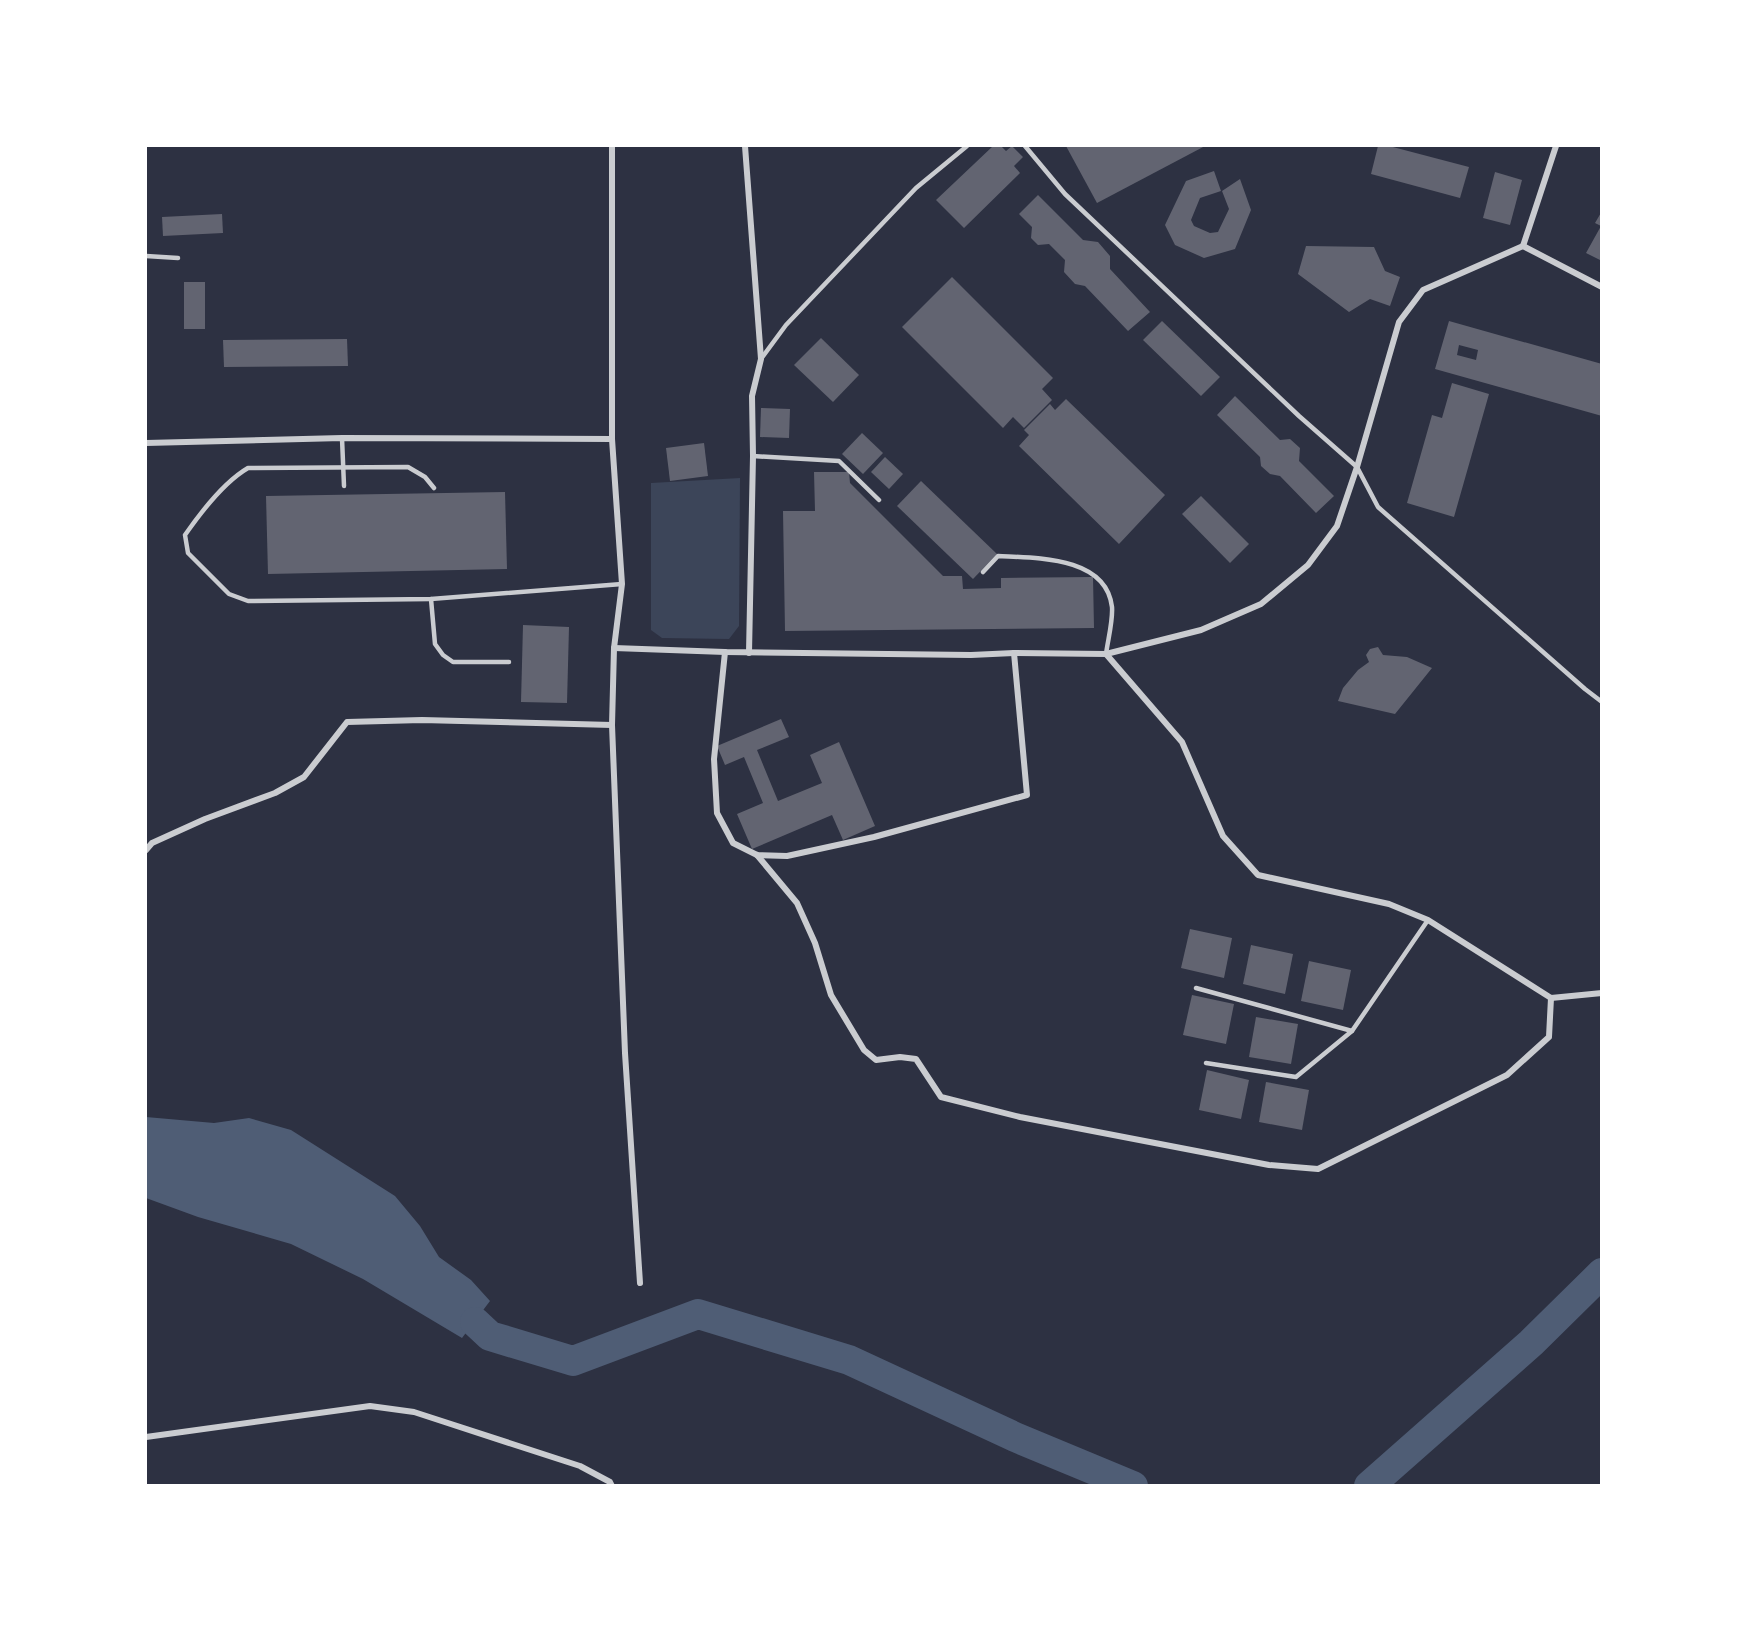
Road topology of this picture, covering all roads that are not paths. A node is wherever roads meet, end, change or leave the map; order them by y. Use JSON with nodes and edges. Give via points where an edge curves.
{"nodes":[{"id":1,"x":612,"y":146,"type":"edge"},
{"id":2,"x":744,"y":146,"type":"edge"},
{"id":3,"x":967,"y":146,"type":"edge"},
{"id":4,"x":1025,"y":146,"type":"edge"},
{"id":5,"x":1556,"y":146,"type":"edge"},
{"id":6,"x":1523,"y":246,"type":"junction"},
{"id":7,"x":146,"y":256,"type":"edge"},
{"id":8,"x":178,"y":258,"type":"dead end"},
{"id":9,"x":1602,"y":287,"type":"edge"},
{"id":10,"x":761,"y":359,"type":"junction"},
{"id":11,"x":342,"y":438,"type":"junction"},
{"id":12,"x":612,"y":439,"type":"junction"},
{"id":13,"x":146,"y":443,"type":"edge"},
{"id":14,"x":753,"y":456,"type":"junction"},
{"id":15,"x":1357,"y":467,"type":"junction"},
{"id":16,"x":344,"y":468,"type":"junction"},
{"id":17,"x":344,"y":486,"type":"dead end"},
{"id":18,"x":434,"y":488,"type":"dead end"},
{"id":19,"x":879,"y":500,"type":"dead end"},
{"id":20,"x":983,"y":573,"type":"dead end"},
{"id":21,"x":622,"y":584,"type":"junction"},
{"id":22,"x":431,"y":599,"type":"junction"},
{"id":23,"x":614,"y":648,"type":"junction"},
{"id":24,"x":725,"y":652,"type":"junction"},
{"id":25,"x":749,"y":652,"type":"junction"},
{"id":26,"x":1014,"y":653,"type":"junction"},
{"id":27,"x":1106,"y":654,"type":"junction"},
{"id":28,"x":509,"y":662,"type":"dead end"},
{"id":29,"x":1602,"y":702,"type":"edge"},
{"id":30,"x":612,"y":725,"type":"junction"},
{"id":31,"x":146,"y":850,"type":"edge"},
{"id":32,"x":757,"y":855,"type":"junction"},
{"id":33,"x":1428,"y":920,"type":"junction"},
{"id":34,"x":1196,"y":988,"type":"dead end"},
{"id":35,"x":1602,"y":993,"type":"edge"},
{"id":36,"x":1551,"y":998,"type":"junction"},
{"id":37,"x":1352,"y":1031,"type":"junction"},
{"id":38,"x":1206,"y":1063,"type":"dead end"},
{"id":39,"x":640,"y":1283,"type":"dead end"},
{"id":40,"x":146,"y":1437,"type":"edge"},
{"id":41,"x":612,"y":1485,"type":"edge"}],
"edges":[{"from":1,"to":12,"type":"street"},
{"from":2,"to":10,"type":"street"},
{"from":3,"to":10,"type":"lane","via":[[916,188],[786,325]]},
{"from":4,"to":15,"type":"lane","via":[[1065,194]]},
{"from":5,"to":6,"type":"street"},
{"from":6,"to":9,"type":"street"},
{"from":6,"to":15,"type":"street","via":[[1423,290],[1399,322]]},
{"from":7,"to":8,"type":"lane"},
{"from":10,"to":14,"type":"street","via":[[752,396]]},
{"from":11,"to":12,"type":"street"},
{"from":11,"to":13,"type":"street"},
{"from":11,"to":16,"type":"lane"},
{"from":12,"to":21,"type":"street"},
{"from":14,"to":19,"type":"lane","via":[[839,461]]},
{"from":14,"to":25,"type":"street"},
{"from":15,"to":27,"type":"street","via":[[1337,526],[1308,565],[1261,604],[1201,630]]},
{"from":15,"to":29,"type":"lane","via":[[1378,507]]},
{"from":16,"to":17,"type":"lane"},
{"from":16,"to":18,"type":"lane","via":[[408,467]]},
{"from":16,"to":22,"type":"lane","via":[[248,468],[237,475],[184,535],[188,553],[229,594],[248,602]]},
{"from":20,"to":27,"type":"lane","via":[[998,556],[1059,560],[1097,576],[1112,609]]},
{"from":21,"to":22,"type":"lane"},
{"from":21,"to":23,"type":"street"},
{"from":22,"to":28,"type":"lane","via":[[435,644],[443,655],[453,662]]},
{"from":23,"to":24,"type":"street"},
{"from":23,"to":30,"type":"street"},
{"from":24,"to":25,"type":"street"},
{"from":24,"to":32,"type":"street","via":[[714,759],[717,813],[733,843]]},
{"from":25,"to":26,"type":"street"},
{"from":26,"to":27,"type":"street"},
{"from":26,"to":32,"type":"street","via":[[1027,795],[873,837],[787,856]]},
{"from":27,"to":33,"type":"street","via":[[1182,742],[1223,836],[1258,875],[1389,903]]},
{"from":30,"to":31,"type":"street","via":[[347,722],[304,777],[275,793],[152,843]]},
{"from":30,"to":39,"type":"street","via":[[625,1053]]},
{"from":32,"to":36,"type":"street","via":[[796,903],[815,943],[831,995],[864,1050],[876,1060],[916,1059],[941,1097],[1020,1117],[1269,1165],[1318,1169],[1507,1075],[1549,1037]]},
{"from":33,"to":36,"type":"street"},
{"from":33,"to":37,"type":"lane"},
{"from":34,"to":37,"type":"lane"},
{"from":35,"to":36,"type":"street"},
{"from":37,"to":38,"type":"lane","via":[[1296,1077]]},
{"from":40,"to":41,"type":"street","via":[[370,1406],[414,1412],[580,1466]]}]}
